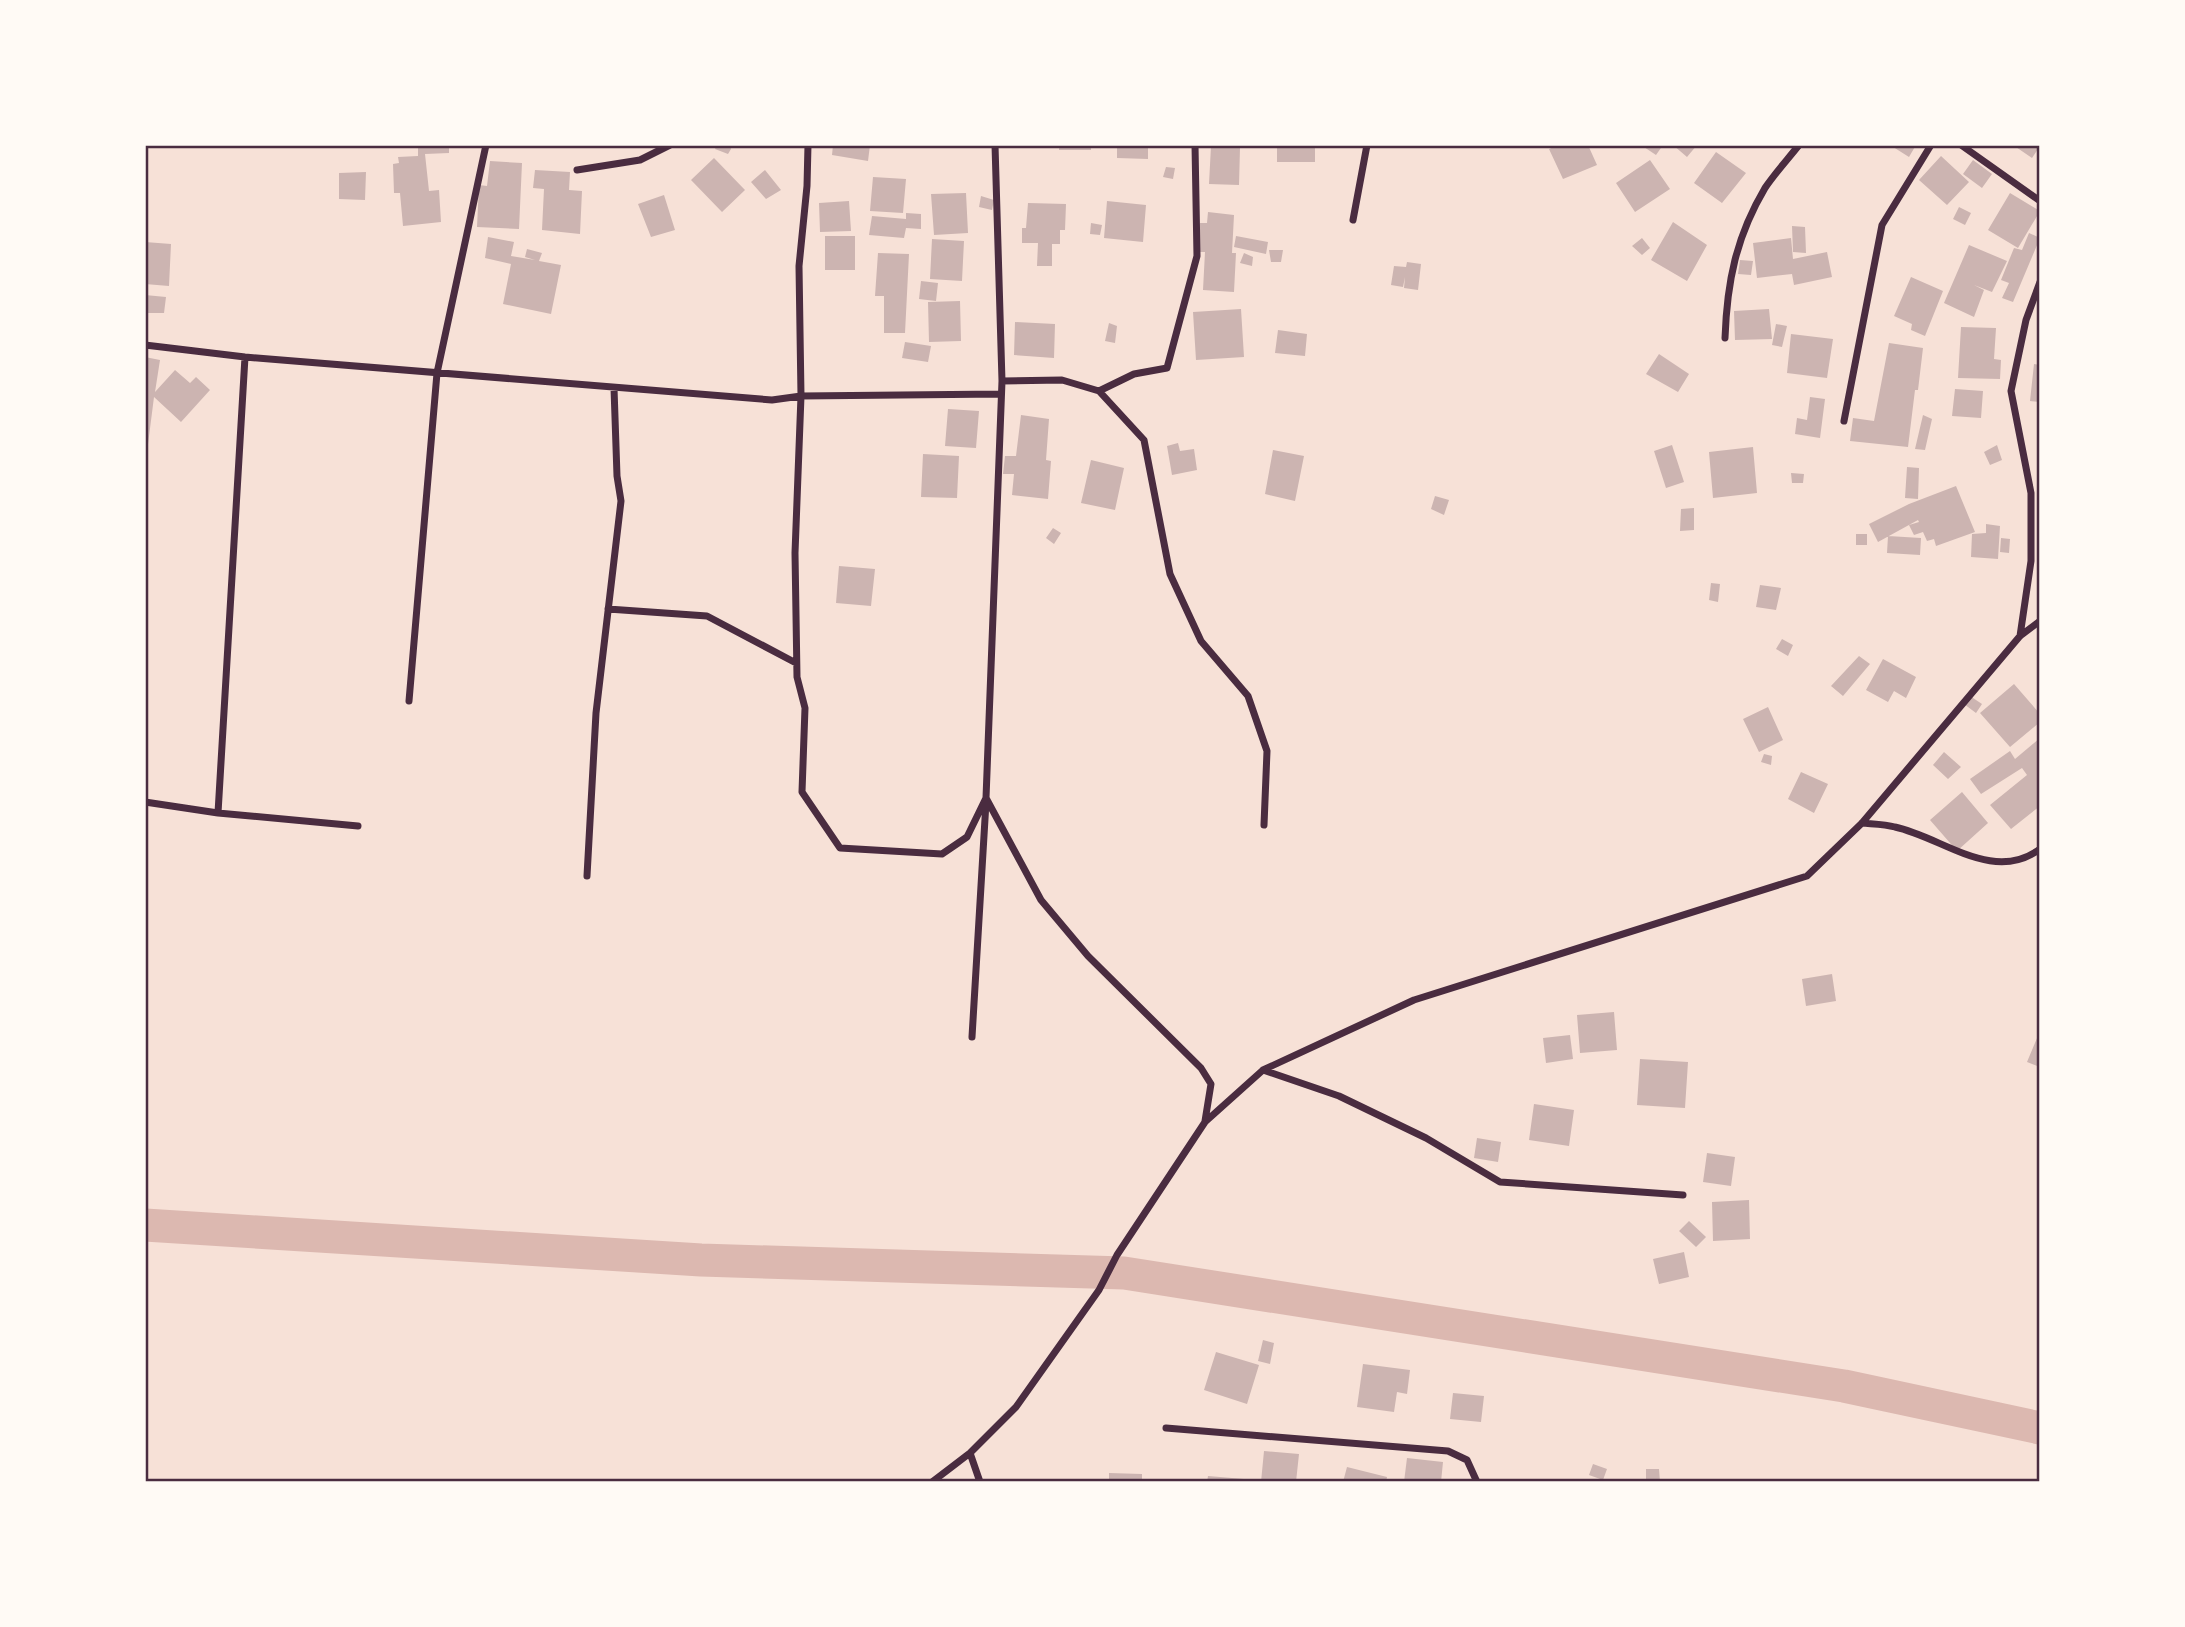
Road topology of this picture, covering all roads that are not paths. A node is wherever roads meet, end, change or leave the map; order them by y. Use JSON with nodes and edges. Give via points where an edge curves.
{"nodes":[{"id":1,"x":486,"y":145,"type":"edge"},
{"id":2,"x":670,"y":145,"type":"edge"},
{"id":3,"x":808,"y":145,"type":"edge"},
{"id":4,"x":995,"y":145,"type":"edge"},
{"id":5,"x":1195,"y":145,"type":"edge"},
{"id":6,"x":1367,"y":145,"type":"edge"},
{"id":7,"x":1799,"y":145,"type":"edge"},
{"id":8,"x":1931,"y":145,"type":"edge"},
{"id":9,"x":1961,"y":145,"type":"edge"},
{"id":10,"x":577,"y":170,"type":"dead end"},
{"id":11,"x":2040,"y":201,"type":"edge"},
{"id":12,"x":1353,"y":220,"type":"dead end"},
{"id":13,"x":2040,"y":282,"type":"edge"},
{"id":14,"x":1725,"y":338,"type":"dead end"},
{"id":15,"x":145,"y":345,"type":"edge"},
{"id":16,"x":245,"y":357,"type":"junction"},
{"id":17,"x":437,"y":373,"type":"junction"},
{"id":18,"x":1002,"y":381,"type":"junction"},
{"id":19,"x":614,"y":388,"type":"junction"},
{"id":20,"x":1099,"y":391,"type":"junction"},
{"id":21,"x":1001,"y":394,"type":"junction"},
{"id":22,"x":801,"y":396,"type":"junction"},
{"id":23,"x":1844,"y":421,"type":"dead end"},
{"id":24,"x":608,"y":609,"type":"junction"},
{"id":25,"x":2040,"y":621,"type":"edge"},
{"id":26,"x":2020,"y":636,"type":"junction"},
{"id":27,"x":796,"y":663,"type":"junction"},
{"id":28,"x":409,"y":701,"type":"dead end"},
{"id":29,"x":986,"y":798,"type":"junction"},
{"id":30,"x":145,"y":802,"type":"edge"},
{"id":31,"x":218,"y":813,"type":"junction"},
{"id":32,"x":1863,"y":823,"type":"junction"},
{"id":33,"x":1264,"y":825,"type":"dead end"},
{"id":34,"x":358,"y":826,"type":"dead end"},
{"id":35,"x":2040,"y":849,"type":"edge"},
{"id":36,"x":587,"y":876,"type":"dead end"},
{"id":37,"x":972,"y":1037,"type":"dead end"},
{"id":38,"x":1263,"y":1070,"type":"junction"},
{"id":39,"x":1205,"y":1122,"type":"junction"},
{"id":40,"x":1683,"y":1195,"type":"dead end"},
{"id":41,"x":1166,"y":1428,"type":"dead end"},
{"id":42,"x":970,"y":1453,"type":"junction"},
{"id":43,"x":932,"y":1482,"type":"edge"},
{"id":44,"x":980,"y":1482,"type":"edge"},
{"id":45,"x":1477,"y":1482,"type":"edge"}],
"edges":[{"from":1,"to":17,"type":"street"},
{"from":2,"to":10,"type":"street","via":[[640,160]]},
{"from":3,"to":22,"type":"street","via":[[799,266]]},
{"from":4,"to":18,"type":"street"},
{"from":5,"to":20,"type":"street","via":[[1198,256],[1167,368],[1134,374]]},
{"from":6,"to":12,"type":"street"},
{"from":7,"to":14,"type":"street","via":[[1766,187],[1738,244],[1727,293]]},
{"from":8,"to":23,"type":"street","via":[[1882,225]]},
{"from":9,"to":11,"type":"street"},
{"from":13,"to":26,"type":"street","via":[[2026,320],[2011,391],[2031,493],[2031,561]]},
{"from":15,"to":16,"type":"street"},
{"from":16,"to":17,"type":"street"},
{"from":16,"to":31,"type":"street"},
{"from":17,"to":19,"type":"street"},
{"from":17,"to":28,"type":"street"},
{"from":18,"to":20,"type":"street","via":[[1062,380]]},
{"from":18,"to":21,"type":"street"},
{"from":19,"to":22,"type":"street","via":[[772,400]]},
{"from":19,"to":24,"type":"street","via":[[621,501]]},
{"from":20,"to":33,"type":"street","via":[[1144,440],[1170,574],[1201,640],[1248,696],[1267,751]]},
{"from":21,"to":22,"type":"street"},
{"from":21,"to":29,"type":"street"},
{"from":22,"to":27,"type":"street"},
{"from":24,"to":27,"type":"street","via":[[707,616]]},
{"from":24,"to":36,"type":"street","via":[[596,713]]},
{"from":25,"to":26,"type":"street"},
{"from":26,"to":32,"type":"street"},
{"from":27,"to":29,"type":"street","via":[[806,708],[802,792],[840,848],[942,854],[967,836]]},
{"from":29,"to":37,"type":"street"},
{"from":29,"to":39,"type":"street","via":[[1041,900],[1211,1084]]},
{"from":30,"to":31,"type":"street"},
{"from":31,"to":34,"type":"street"},
{"from":32,"to":35,"type":"street","via":[[1896,827],[1971,857],[2010,863]]},
{"from":32,"to":38,"type":"street","via":[[1807,876],[1414,1000]]},
{"from":38,"to":39,"type":"street"},
{"from":38,"to":40,"type":"street","via":[[1339,1096],[1426,1138],[1500,1182]]},
{"from":39,"to":42,"type":"street","via":[[1117,1255],[1100,1290],[1016,1407]]},
{"from":41,"to":45,"type":"street","via":[[1448,1451],[1466,1460]]},
{"from":42,"to":43,"type":"street"},
{"from":42,"to":44,"type":"street"}]}
